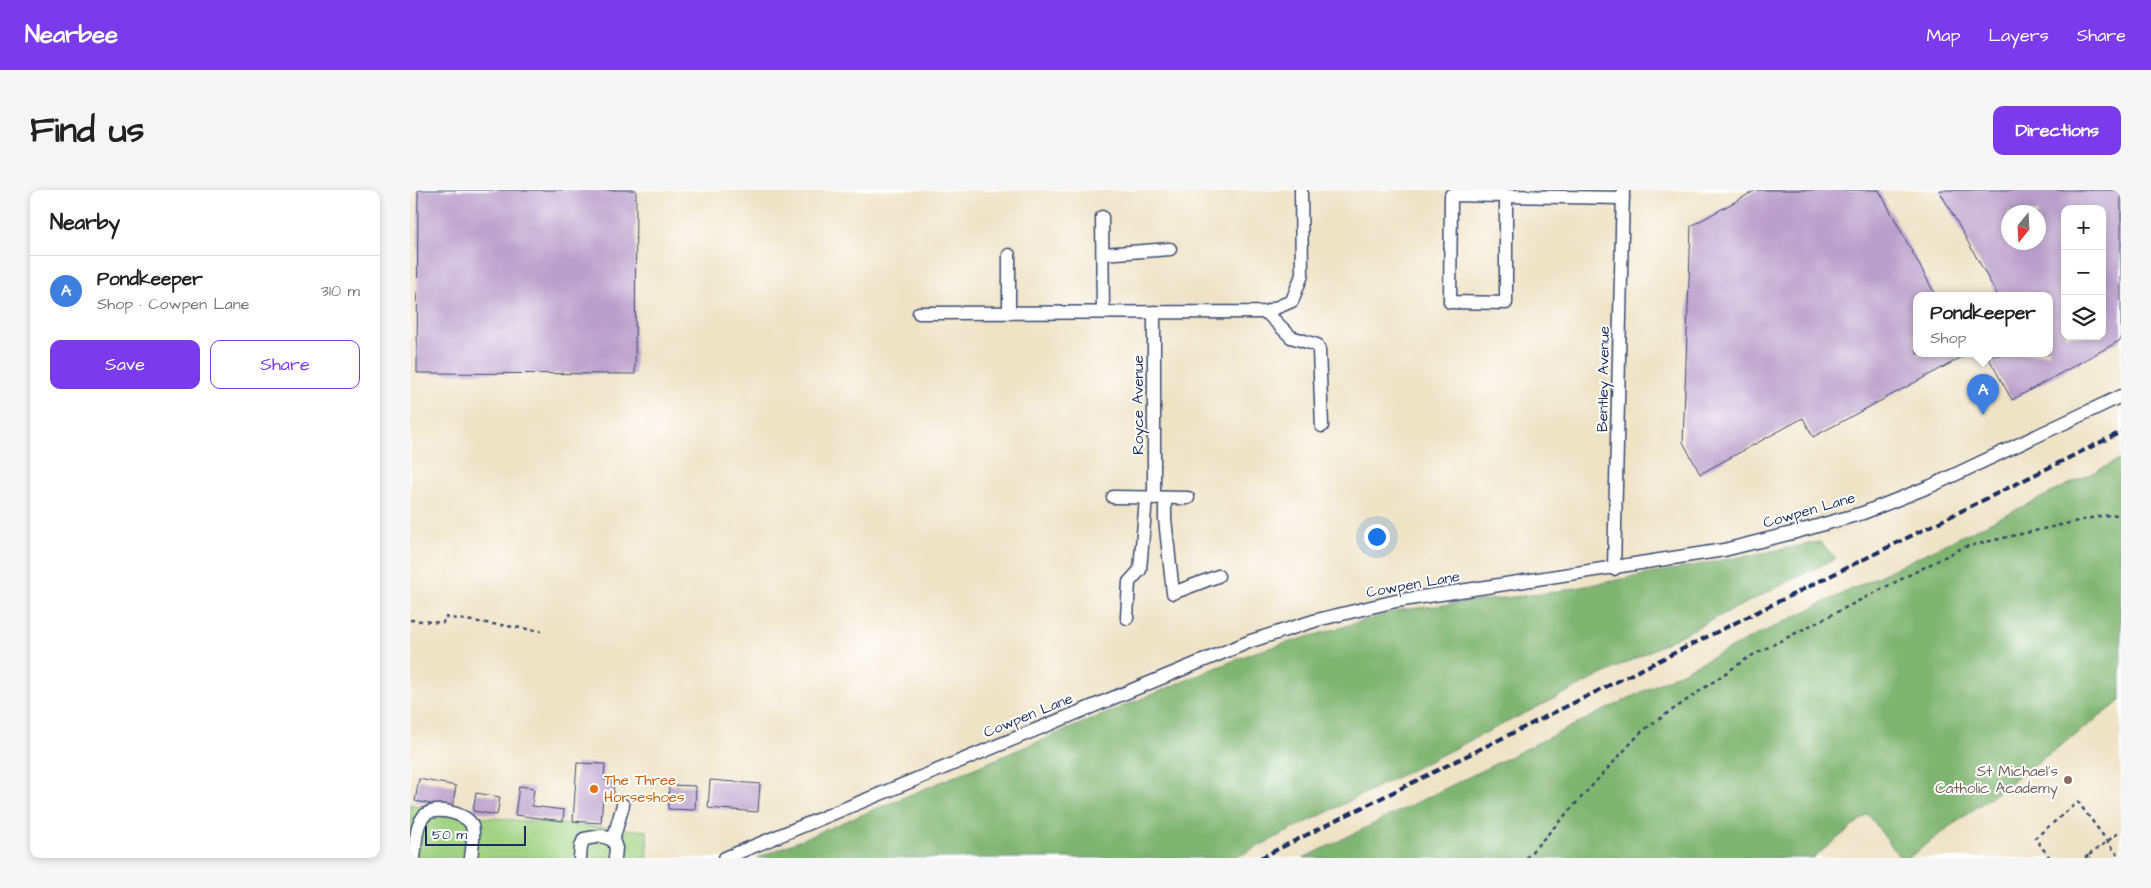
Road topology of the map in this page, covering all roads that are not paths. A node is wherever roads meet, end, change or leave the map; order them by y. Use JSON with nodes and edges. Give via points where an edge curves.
{"nodes":[{"id":1,"x":1301,"y":190,"type":"edge"},
{"id":2,"x":1623,"y":194,"type":"edge"},
{"id":3,"x":1506,"y":197,"type":"junction"},
{"id":4,"x":1102,"y":217,"type":"dead end"},
{"id":5,"x":1170,"y":249,"type":"dead end"},
{"id":6,"x":1103,"y":254,"type":"junction"},
{"id":7,"x":1008,"y":255,"type":"dead end"},
{"id":8,"x":1009,"y":312,"type":"junction"},
{"id":9,"x":1103,"y":312,"type":"junction"},
{"id":10,"x":1154,"y":312,"type":"junction"},
{"id":11,"x":1266,"y":312,"type":"junction"},
{"id":12,"x":919,"y":313,"type":"dead end"},
{"id":13,"x":2121,"y":396,"type":"edge"},
{"id":14,"x":1322,"y":426,"type":"dead end"},
{"id":15,"x":1113,"y":497,"type":"dead end"},
{"id":16,"x":1155,"y":498,"type":"junction"},
{"id":17,"x":1188,"y":498,"type":"dead end"},
{"id":18,"x":1614,"y":569,"type":"junction"},
{"id":19,"x":1218,"y":576,"type":"dead end"},
{"id":20,"x":1127,"y":618,"type":"dead end"},
{"id":21,"x":623,"y":805,"type":"dead end"},
{"id":22,"x":613,"y":840,"type":"junction"},
{"id":23,"x":414,"y":858,"type":"edge"},
{"id":24,"x":471,"y":858,"type":"edge"},
{"id":25,"x":580,"y":858,"type":"edge"},
{"id":26,"x":615,"y":858,"type":"edge"},
{"id":27,"x":725,"y":858,"type":"edge"}],
"edges":[{"from":1,"to":11,"type":"street","via":[[1302,275],[1292,301]]},
{"from":2,"to":3,"type":"street"},
{"from":2,"to":18,"type":"street","name":"Bentley Avenue"},
{"from":3,"to":3,"type":"street","via":[[1451,195],[1450,302],[1506,303]]},
{"from":4,"to":6,"type":"street"},
{"from":5,"to":6,"type":"street"},
{"from":6,"to":9,"type":"street"},
{"from":7,"to":8,"type":"street"},
{"from":8,"to":9,"type":"street"},
{"from":8,"to":12,"type":"street"},
{"from":9,"to":10,"type":"street"},
{"from":10,"to":11,"type":"street"},
{"from":10,"to":16,"type":"street","name":"Royce Avenue"},
{"from":11,"to":14,"type":"street","via":[[1291,336],[1317,345]]},
{"from":13,"to":18,"type":"street","name":"Cowpen Lane","via":[[1931,486],[1862,512],[1724,550]]},
{"from":15,"to":16,"type":"street"},
{"from":16,"to":17,"type":"street"},
{"from":16,"to":19,"type":"street","via":[[1165,519],[1173,593]]},
{"from":16,"to":20,"type":"street","via":[[1140,570],[1129,582]]},
{"from":18,"to":27,"type":"street","name":"Cowpen Lane","via":[[1396,601],[1317,620],[1251,641]]},
{"from":21,"to":22,"type":"street"},
{"from":22,"to":25,"type":"street","via":[[602,836],[584,839]]},
{"from":22,"to":26,"type":"street"},
{"from":23,"to":24,"type":"street","via":[[422,818],[427,812],[434,811],[469,820],[474,835]]}]}
